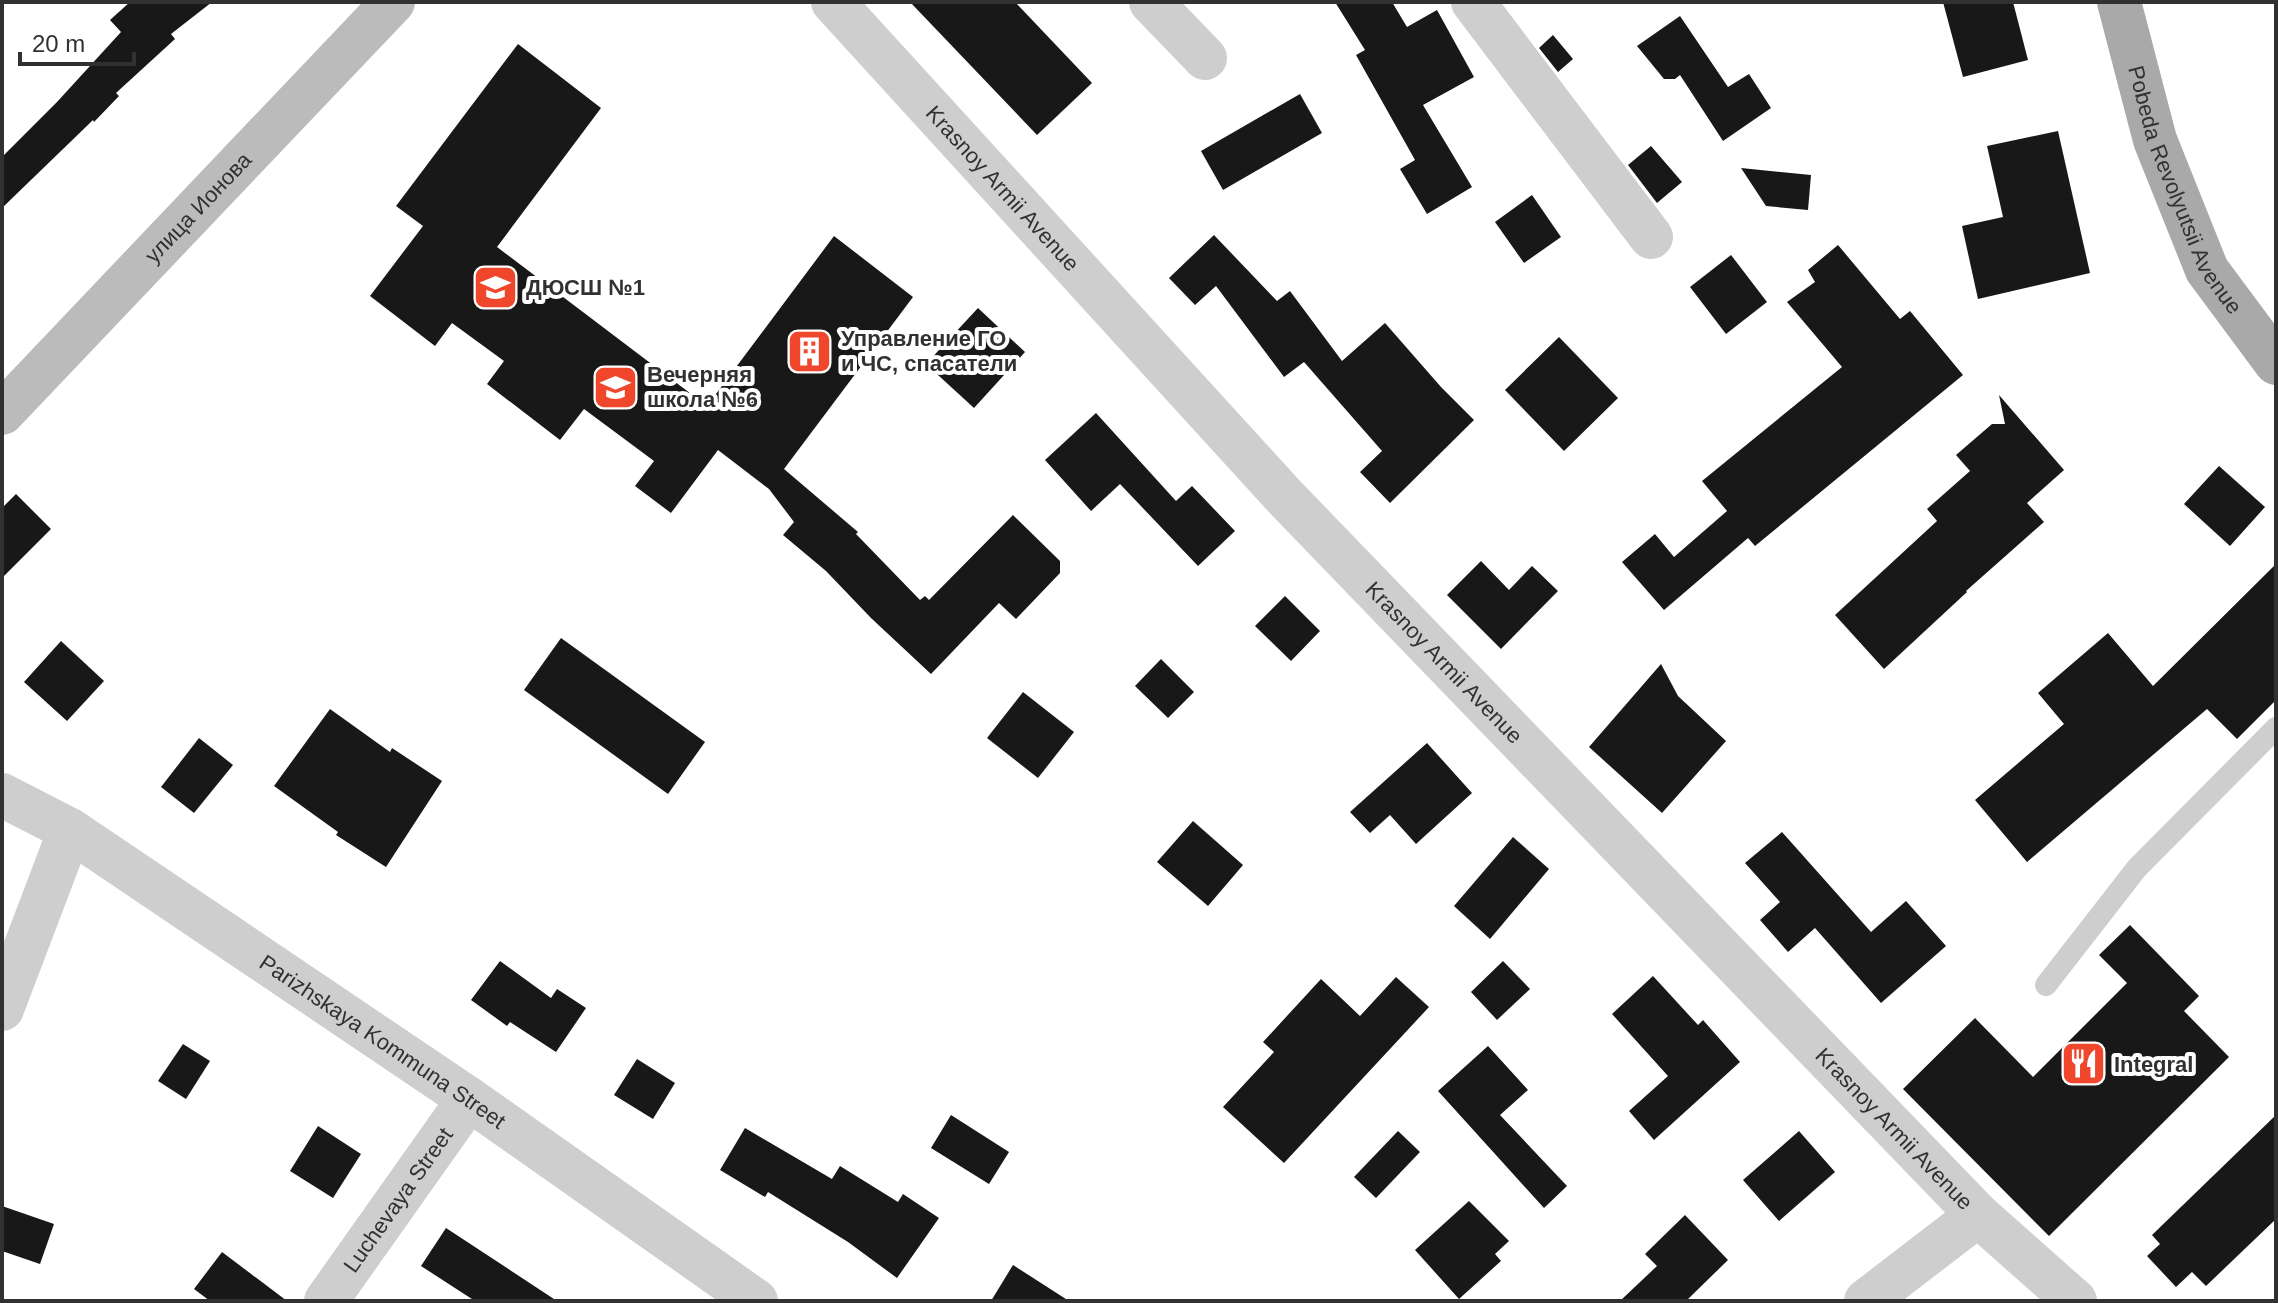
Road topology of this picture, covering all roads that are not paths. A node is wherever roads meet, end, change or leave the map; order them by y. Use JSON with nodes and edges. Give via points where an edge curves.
{"nodes":[{"id":1,"x":393,"y":2,"type":"edge"},
{"id":2,"x":833,"y":2,"type":"edge"},
{"id":3,"x":1151,"y":2,"type":"edge"},
{"id":4,"x":1473,"y":2,"type":"edge"},
{"id":5,"x":2119,"y":2,"type":"edge"},
{"id":6,"x":1205,"y":58,"type":"dead end"},
{"id":7,"x":1651,"y":237,"type":"dead end"},
{"id":8,"x":2276,"y":363,"type":"edge"},
{"id":9,"x":2,"y":413,"type":"edge"},
{"id":10,"x":2276,"y":728,"type":"edge"},
{"id":11,"x":2,"y":795,"type":"edge"},
{"id":12,"x":70,"y":830,"type":"junction"},
{"id":13,"x":2046,"y":985,"type":"dead end"},
{"id":14,"x":2,"y":1009,"type":"edge"},
{"id":15,"x":469,"y":1099,"type":"junction"},
{"id":16,"x":1978,"y":1215,"type":"junction"},
{"id":17,"x":326,"y":1301,"type":"edge"},
{"id":18,"x":756,"y":1301,"type":"edge"},
{"id":19,"x":1866,"y":1301,"type":"edge"},
{"id":20,"x":2075,"y":1301,"type":"edge"}],
"edges":[{"from":1,"to":9,"type":"main road","name":"улица Ионова"},
{"from":2,"to":16,"type":"street","name":"Krasnoy Armii Avenue","via":[[1284,496]]},
{"from":3,"to":6,"type":"street"},
{"from":4,"to":7,"type":"street"},
{"from":5,"to":8,"type":"main road","name":"Pobeda Revolyutsii Avenue","via":[[2155,140],[2207,270]]},
{"from":10,"to":13,"type":"lane","via":[[2137,868]]},
{"from":11,"to":12,"type":"street","name":"Parizhskaya Kommuna Street"},
{"from":12,"to":14,"type":"street"},
{"from":12,"to":15,"type":"street","name":"Parizhskaya Kommuna Street"},
{"from":15,"to":17,"type":"street","name":"Luchevaya Street"},
{"from":15,"to":18,"type":"street","name":"Parizhskaya Kommuna Street"},
{"from":16,"to":19,"type":"street"},
{"from":16,"to":20,"type":"street","name":"Krasnoy Armii Avenue"}]}
